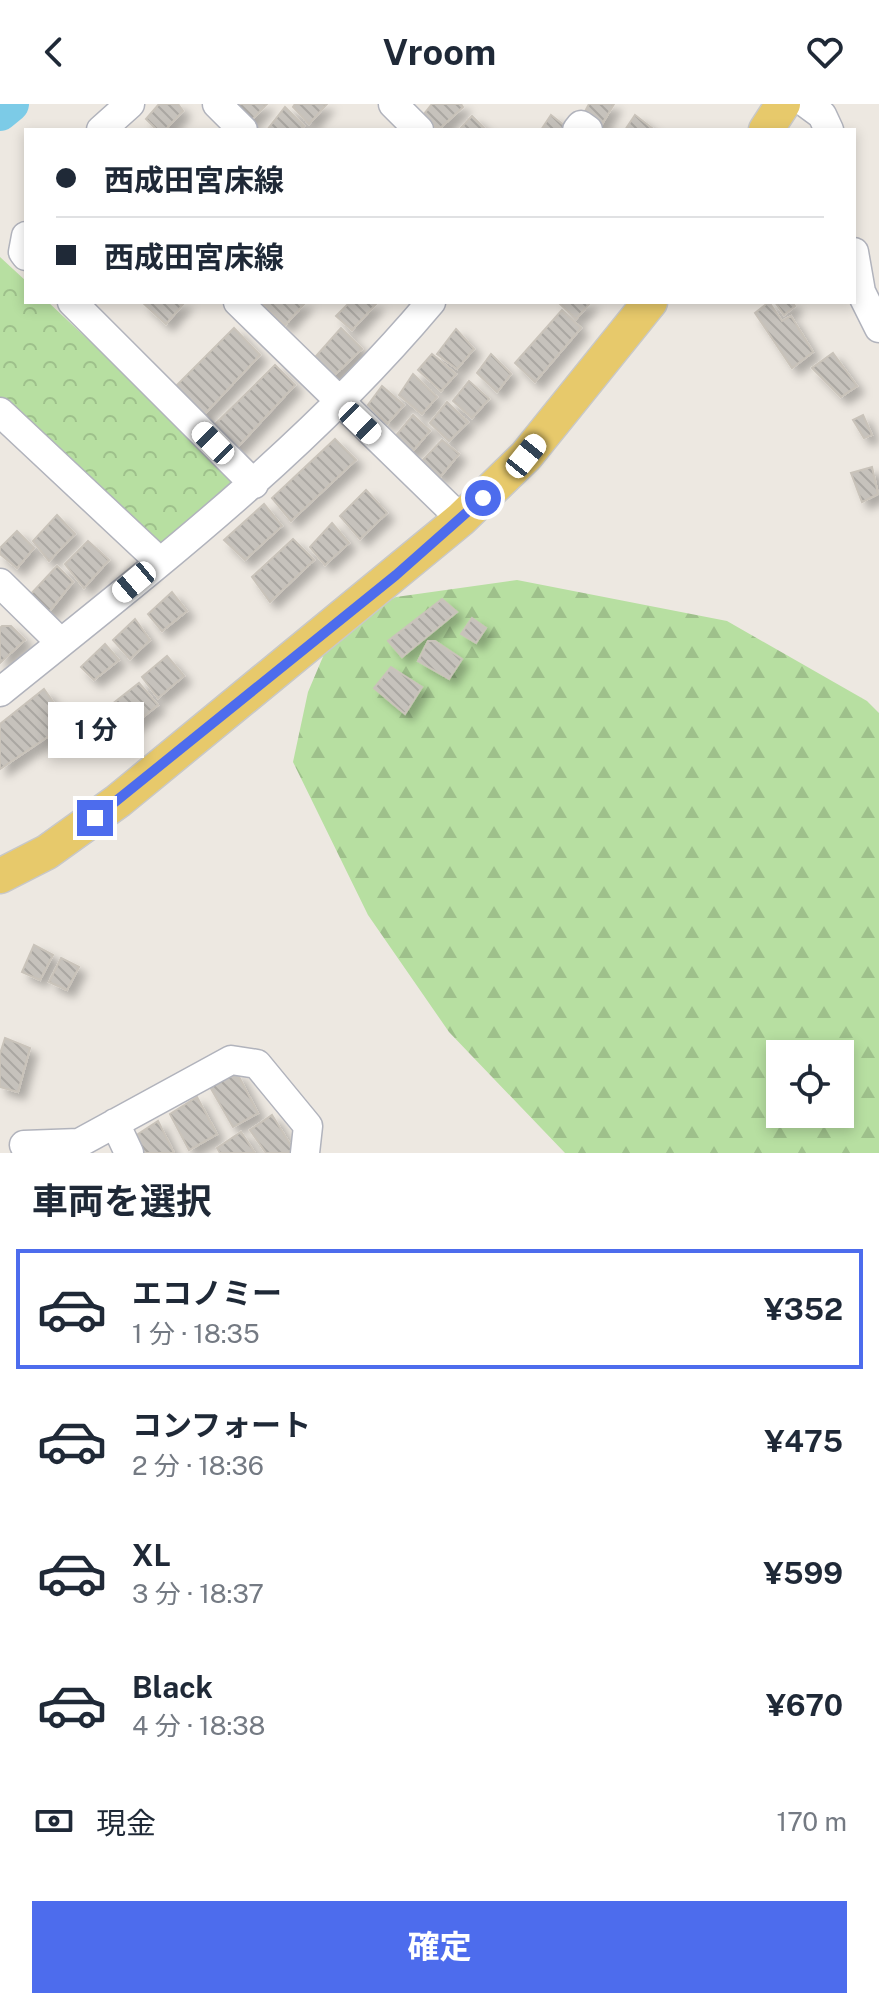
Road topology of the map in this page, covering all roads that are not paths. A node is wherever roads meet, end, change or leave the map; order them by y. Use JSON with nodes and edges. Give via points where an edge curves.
{"nodes":[{"id":1,"x":130,"y":104,"type":"edge"},
{"id":2,"x":217,"y":104,"type":"edge"},
{"id":3,"x":393,"y":104,"type":"edge"},
{"id":4,"x":783,"y":104,"type":"edge"},
{"id":5,"x":807,"y":104,"type":"edge"},
{"id":6,"x":103,"y":128,"type":"edge"},
{"id":7,"x":241,"y":128,"type":"edge"},
{"id":8,"x":417,"y":128,"type":"edge"},
{"id":9,"x":767,"y":128,"type":"edge"},
{"id":10,"x":828,"y":128,"type":"edge"},
{"id":11,"x":856,"y":263,"type":"edge"},
{"id":12,"x":74,"y":304,"type":"edge"},
{"id":13,"x":240,"y":304,"type":"edge"},
{"id":14,"x":426,"y":304,"type":"edge"},
{"id":15,"x":648,"y":304,"type":"edge"},
{"id":16,"x":879,"y":328,"type":"edge"},
{"id":17,"x":340,"y":404,"type":"junction"},
{"id":18,"x":0,"y":412,"type":"edge"},
{"id":19,"x":254,"y":484,"type":"junction"},
{"id":20,"x":461,"y":519,"type":"junction"},
{"id":21,"x":159,"y":561,"type":"junction"},
{"id":22,"x":0,"y":583,"type":"edge"},
{"id":23,"x":61,"y":643,"type":"junction"},
{"id":24,"x":0,"y":692,"type":"edge"},
{"id":25,"x":0,"y":876,"type":"edge"},
{"id":26,"x":115,"y":1123,"type":"junction"},
{"id":27,"x":17,"y":1145,"type":"edge"},
{"id":28,"x":129,"y":1153,"type":"edge"},
{"id":29,"x":305,"y":1153,"type":"edge"}],
"edges":[{"from":1,"to":6,"type":"street"},
{"from":2,"to":7,"type":"street"},
{"from":3,"to":8,"type":"street"},
{"from":4,"to":9,"type":"main road"},
{"from":5,"to":10,"type":"street","via":[[822,115]]},
{"from":11,"to":16,"type":"street","via":[[861,292]]},
{"from":12,"to":19,"type":"street"},
{"from":13,"to":17,"type":"street"},
{"from":14,"to":17,"type":"street"},
{"from":15,"to":20,"type":"main road","via":[[526,456]]},
{"from":17,"to":19,"type":"street"},
{"from":17,"to":20,"type":"street"},
{"from":18,"to":21,"type":"street"},
{"from":19,"to":21,"type":"street"},
{"from":20,"to":25,"type":"main road","via":[[118,801],[47,852]]},
{"from":21,"to":23,"type":"street"},
{"from":22,"to":23,"type":"street"},
{"from":23,"to":24,"type":"street"},
{"from":26,"to":27,"type":"street","via":[[79,1143]]},
{"from":26,"to":28,"type":"street"},
{"from":26,"to":29,"type":"street","via":[[231,1060],[257,1064],[308,1126]]}]}
